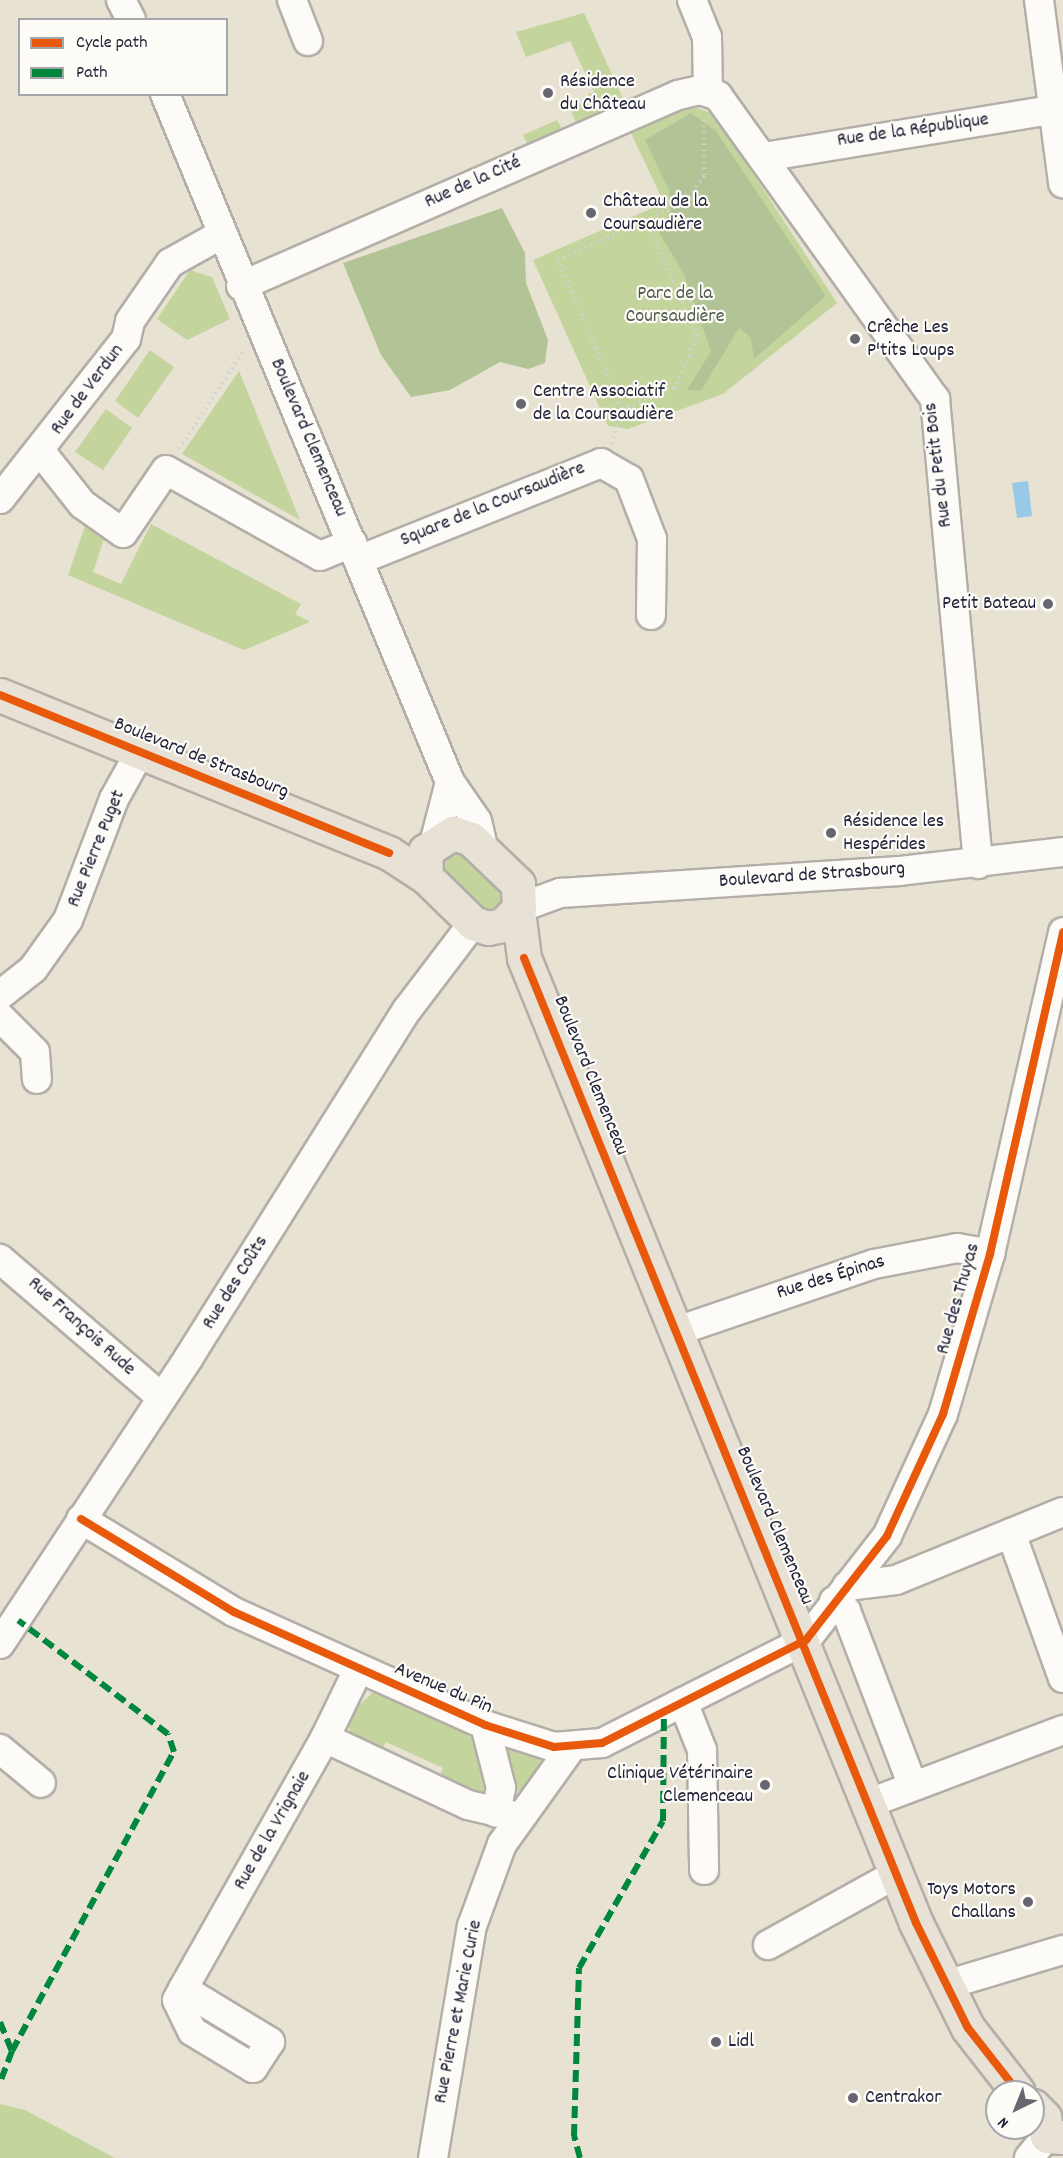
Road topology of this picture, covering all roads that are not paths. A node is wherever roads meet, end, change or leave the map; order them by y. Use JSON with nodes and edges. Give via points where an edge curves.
{"nodes":[{"id":1,"x":121,"y":0,"type":"edge"},
{"id":2,"x":292,"y":0,"type":"edge"},
{"id":3,"x":692,"y":0,"type":"edge"},
{"id":4,"x":1039,"y":0,"type":"edge"},
{"id":5,"x":130,"y":18,"type":"edge"},
{"id":6,"x":308,"y":40,"type":"dead end"},
{"id":7,"x":708,"y":92,"type":"junction"},
{"id":8,"x":166,"y":96,"type":"edge"},
{"id":9,"x":1057,"y":109,"type":"edge"},
{"id":10,"x":764,"y":157,"type":"junction"},
{"id":11,"x":1063,"y":183,"type":"edge"},
{"id":12,"x":222,"y":234,"type":"junction"},
{"id":13,"x":242,"y":286,"type":"junction"},
{"id":14,"x":41,"y":452,"type":"junction"},
{"id":15,"x":0,"y":499,"type":"edge"},
{"id":16,"x":355,"y":551,"type":"junction"},
{"id":17,"x":651,"y":615,"type":"dead end"},
{"id":18,"x":0,"y":695,"type":"edge"},
{"id":19,"x":140,"y":752,"type":"junction"},
{"id":20,"x":450,"y":782,"type":"junction"},
{"id":21,"x":433,"y":842,"type":"junction"},
{"id":22,"x":484,"y":851,"type":"junction"},
{"id":23,"x":1063,"y":852,"type":"edge"},
{"id":24,"x":389,"y":853,"type":"junction"},
{"id":25,"x":978,"y":864,"type":"junction"},
{"id":26,"x":511,"y":875,"type":"junction"},
{"id":27,"x":426,"y":877,"type":"junction"},
{"id":28,"x":561,"y":893,"type":"junction"},
{"id":29,"x":518,"y":910,"type":"junction"},
{"id":30,"x":480,"y":926,"type":"junction"},
{"id":31,"x":1063,"y":932,"type":"edge"},
{"id":32,"x":524,"y":958,"type":"junction"},
{"id":33,"x":0,"y":995,"type":"edge"},
{"id":34,"x":0,"y":1017,"type":"edge"},
{"id":35,"x":37,"y":1079,"type":"dead end"},
{"id":36,"x":990,"y":1254,"type":"junction"},
{"id":37,"x":0,"y":1259,"type":"edge"},
{"id":38,"x":677,"y":1330,"type":"junction"},
{"id":39,"x":160,"y":1396,"type":"junction"},
{"id":40,"x":1063,"y":1512,"type":"edge"},
{"id":41,"x":81,"y":1519,"type":"junction"},
{"id":42,"x":1011,"y":1533,"type":"junction"},
{"id":43,"x":840,"y":1594,"type":"junction"},
{"id":44,"x":806,"y":1640,"type":"junction"},
{"id":45,"x":0,"y":1644,"type":"edge"},
{"id":46,"x":358,"y":1670,"type":"junction"},
{"id":47,"x":1063,"y":1678,"type":"edge"},
{"id":48,"x":683,"y":1702,"type":"junction"},
{"id":49,"x":485,"y":1725,"type":"junction"},
{"id":50,"x":1063,"y":1730,"type":"edge"},
{"id":51,"x":326,"y":1738,"type":"junction"},
{"id":52,"x":571,"y":1748,"type":"junction"},
{"id":53,"x":0,"y":1749,"type":"edge"},
{"id":54,"x":41,"y":1783,"type":"dead end"},
{"id":55,"x":913,"y":1786,"type":"junction"},
{"id":56,"x":867,"y":1804,"type":"junction"},
{"id":57,"x":507,"y":1814,"type":"junction"},
{"id":58,"x":704,"y":1870,"type":"dead end"},
{"id":59,"x":896,"y":1874,"type":"junction"},
{"id":60,"x":768,"y":1946,"type":"dead end"},
{"id":61,"x":1063,"y":1950,"type":"edge"},
{"id":62,"x":946,"y":1985,"type":"junction"},
{"id":63,"x":183,"y":1989,"type":"dead end"},
{"id":64,"x":1009,"y":2080,"type":"edge"},
{"id":65,"x":433,"y":2158,"type":"edge"}],
"edges":[{"from":1,"to":5,"type":"street"},
{"from":2,"to":6,"type":"street"},
{"from":3,"to":7,"type":"street","via":[[707,37]]},
{"from":4,"to":9,"type":"street"},
{"from":7,"to":10,"type":"street","name":"Rue du Petit Bois","via":[[726,104]]},
{"from":7,"to":13,"type":"street","name":"Rue de la Cité","via":[[678,95]]},
{"from":8,"to":12,"type":"street","name":"Boulevard Clemenceau"},
{"from":9,"to":10,"type":"street","name":"Rue de la République"},
{"from":9,"to":11,"type":"street"},
{"from":10,"to":25,"type":"street","name":"Rue du Petit Bois","via":[[935,399]]},
{"from":12,"to":13,"type":"street","name":"Boulevard Clemenceau"},
{"from":12,"to":14,"type":"street","name":"Rue de Verdun","via":[[170,263],[130,321],[126,339]]},
{"from":13,"to":16,"type":"street","name":"Boulevard Clemenceau"},
{"from":14,"to":15,"type":"street","name":"Rue de Verdun"},
{"from":14,"to":16,"type":"street","name":"Square de la Coursaudière","via":[[82,504],[123,533],[166,470],[320,556]]},
{"from":16,"to":17,"type":"street","name":"Square de la Coursaudière","via":[[602,463],[629,479],[652,539]]},
{"from":16,"to":20,"type":"street","name":"Boulevard Clemenceau"},
{"from":18,"to":19,"type":"main road","name":"Boulevard de Strasbourg"},
{"from":19,"to":24,"type":"main road","name":"Boulevard de Strasbourg"},
{"from":19,"to":33,"type":"street","name":"Rue Pierre Puget","via":[[114,799],[68,920],[33,969]]},
{"from":20,"to":21,"type":"street"},
{"from":20,"to":22,"type":"street","name":"Boulevard Clemenceau","via":[[477,820]]},
{"from":21,"to":22,"type":"main road","via":[[461,834]]},
{"from":21,"to":24,"type":"main road"},
{"from":21,"to":27,"type":"main road","via":[[421,860]]},
{"from":22,"to":26,"type":"main road"},
{"from":23,"to":25,"type":"street","name":"Boulevard de Strasbourg"},
{"from":24,"to":27,"type":"main road","name":"Boulevard de Strasbourg"},
{"from":25,"to":28,"type":"street","name":"Boulevard de Strasbourg"},
{"from":26,"to":28,"type":"street","name":"Boulevard de Strasbourg"},
{"from":26,"to":29,"type":"main road","name":"Boulevard Clemenceau","via":[[522,893]]},
{"from":27,"to":30,"type":"main road","name":"Boulevard de Strasbourg"},
{"from":28,"to":29,"type":"street","name":"Boulevard de Strasbourg"},
{"from":29,"to":30,"type":"main road","via":[[503,925]]},
{"from":29,"to":32,"type":"main road","name":"Boulevard Clemenceau"},
{"from":30,"to":32,"type":"main road","name":"Boulevard Clemenceau"},
{"from":30,"to":39,"type":"street","name":"Rue des Coûts","via":[[407,1010]]},
{"from":31,"to":36,"type":"street","name":"Rue des Thuyas"},
{"from":32,"to":38,"type":"main road","name":"Boulevard Clemenceau"},
{"from":34,"to":35,"type":"street","via":[[35,1052]]},
{"from":36,"to":38,"type":"street","name":"Rue des Épinas","via":[[957,1248],[874,1264]]},
{"from":36,"to":43,"type":"street","name":"Rue des Thuyas","via":[[943,1414],[887,1536]]},
{"from":37,"to":39,"type":"street","name":"Rue François Rude"},
{"from":38,"to":44,"type":"main road","name":"Boulevard Clemenceau"},
{"from":39,"to":41,"type":"street","name":"Rue des Coûts"},
{"from":40,"to":42,"type":"street"},
{"from":41,"to":45,"type":"street","name":"Rue des Coûts"},
{"from":41,"to":46,"type":"street","name":"Avenue du Pin","via":[[197,1594]]},
{"from":42,"to":43,"type":"street","via":[[896,1580]]},
{"from":42,"to":47,"type":"street"},
{"from":43,"to":44,"type":"street","name":"Rue des Thuyas"},
{"from":43,"to":55,"type":"street"},
{"from":44,"to":48,"type":"street","name":"Avenue du Pin"},
{"from":44,"to":56,"type":"main road","name":"Boulevard Clemenceau"},
{"from":46,"to":49,"type":"street","name":"Avenue du Pin"},
{"from":46,"to":51,"type":"street","name":"Rue de la Vrignaie"},
{"from":48,"to":52,"type":"street","name":"Avenue du Pin","via":[[602,1743]]},
{"from":48,"to":58,"type":"street","via":[[702,1750]]},
{"from":49,"to":52,"type":"street","name":"Avenue du Pin","via":[[532,1742]]},
{"from":49,"to":57,"type":"street"},
{"from":50,"to":55,"type":"street"},
{"from":51,"to":57,"type":"street","via":[[468,1805]]},
{"from":51,"to":63,"type":"street","name":"Rue de la Vrignaie"},
{"from":52,"to":57,"type":"street","name":"Rue Pierre et Marie Curie"},
{"from":53,"to":54,"type":"street"},
{"from":55,"to":56,"type":"street"},
{"from":56,"to":59,"type":"main road","name":"Boulevard Clemenceau"},
{"from":57,"to":65,"type":"street","name":"Rue Pierre et Marie Curie","via":[[502,1844],[472,1926]]},
{"from":59,"to":60,"type":"street"},
{"from":59,"to":62,"type":"main road","name":"Boulevard Clemenceau"},
{"from":61,"to":62,"type":"street"},
{"from":62,"to":64,"type":"main road","name":"Boulevard Clemenceau","via":[[968,2028]]}]}
